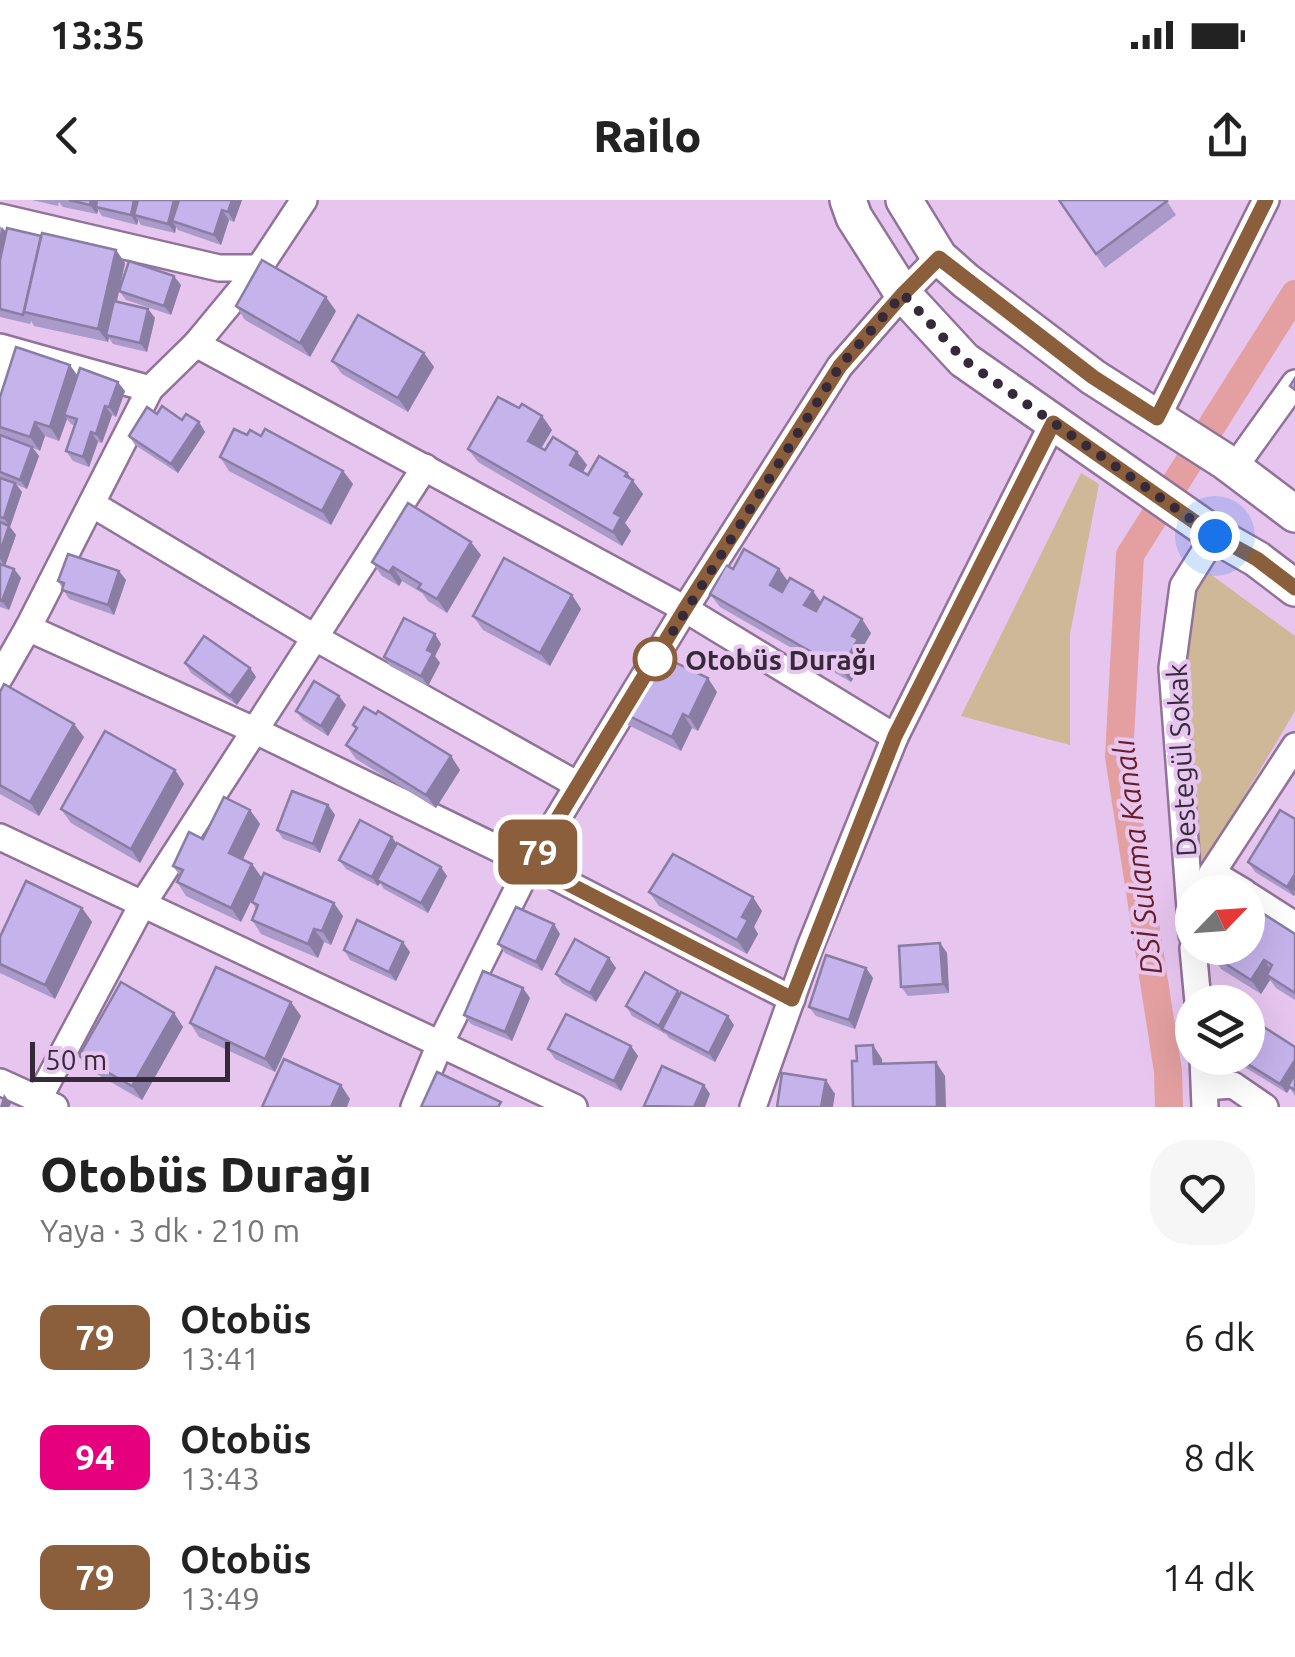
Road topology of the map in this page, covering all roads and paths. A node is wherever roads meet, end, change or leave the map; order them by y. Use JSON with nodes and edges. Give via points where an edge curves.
{"nodes":[{"id":1,"x":304,"y":200,"type":"edge"},
{"id":2,"x":848,"y":200,"type":"edge"},
{"id":3,"x":904,"y":200,"type":"edge"},
{"id":4,"x":1266,"y":200,"type":"edge"},
{"id":5,"x":0,"y":217,"type":"edge"},
{"id":6,"x":939,"y":258,"type":"junction"},
{"id":7,"x":259,"y":268,"type":"junction"},
{"id":8,"x":903,"y":294,"type":"junction"},
{"id":9,"x":196,"y":344,"type":"junction"},
{"id":10,"x":8,"y":349,"type":"edge"},
{"id":11,"x":1295,"y":383,"type":"edge"},
{"id":12,"x":150,"y":389,"type":"junction"},
{"id":13,"x":0,"y":395,"type":"edge"},
{"id":14,"x":1053,"y":423,"type":"junction"},
{"id":15,"x":1168,"y":425,"type":"junction"},
{"id":16,"x":1230,"y":465,"type":"junction"},
{"id":17,"x":426,"y":467,"type":"junction"},
{"id":18,"x":92,"y":504,"type":"junction"},
{"id":19,"x":1295,"y":514,"type":"edge"},
{"id":20,"x":1202,"y":527,"type":"junction"},
{"id":21,"x":1295,"y":588,"type":"edge"},
{"id":22,"x":685,"y":609,"type":"junction"},
{"id":23,"x":28,"y":628,"type":"junction"},
{"id":24,"x":314,"y":637,"type":"junction"},
{"id":25,"x":0,"y":678,"type":"edge"},
{"id":26,"x":254,"y":730,"type":"junction"},
{"id":27,"x":895,"y":736,"type":"junction"},
{"id":28,"x":1295,"y":746,"type":"edge"},
{"id":29,"x":578,"y":785,"type":"junction"},
{"id":30,"x":0,"y":836,"type":"edge"},
{"id":31,"x":530,"y":864,"type":"junction"},
{"id":32,"x":1188,"y":875,"type":"edge"},
{"id":33,"x":1215,"y":875,"type":"edge"},
{"id":34,"x":142,"y":905,"type":"junction"},
{"id":35,"x":1265,"y":906,"type":"edge"},
{"id":36,"x":1295,"y":925,"type":"edge"},
{"id":37,"x":792,"y":999,"type":"junction"},
{"id":38,"x":440,"y":1044,"type":"junction"},
{"id":39,"x":0,"y":1082,"type":"edge"},
{"id":40,"x":1205,"y":1097,"type":"edge"},
{"id":41,"x":46,"y":1104,"type":"edge"},
{"id":42,"x":414,"y":1107,"type":"edge"},
{"id":43,"x":574,"y":1107,"type":"edge"},
{"id":44,"x":753,"y":1107,"type":"edge"},
{"id":45,"x":1265,"y":1107,"type":"edge"}],
"edges":[{"from":1,"to":7,"type":"street"},
{"from":2,"to":8,"type":"main road"},
{"from":3,"to":6,"type":"main road"},
{"from":4,"to":15,"type":"street"},
{"from":5,"to":7,"type":"street","via":[[219,268]]},
{"from":6,"to":8,"type":"street"},
{"from":6,"to":15,"type":"main road","via":[[1093,377]]},
{"from":7,"to":9,"type":"street"},
{"from":8,"to":14,"type":"main road","via":[[964,360]]},
{"from":8,"to":22,"type":"street","via":[[840,366]]},
{"from":9,"to":12,"type":"street"},
{"from":9,"to":17,"type":"street"},
{"from":10,"to":12,"type":"street"},
{"from":10,"to":13,"type":"street"},
{"from":11,"to":16,"type":"street"},
{"from":12,"to":18,"type":"street"},
{"from":14,"to":20,"type":"main road"},
{"from":14,"to":27,"type":"street"},
{"from":15,"to":16,"type":"main road"},
{"from":16,"to":19,"type":"main road"},
{"from":17,"to":22,"type":"street"},
{"from":17,"to":24,"type":"street"},
{"from":18,"to":23,"type":"street"},
{"from":18,"to":24,"type":"street"},
{"from":20,"to":21,"type":"main road"},
{"from":20,"to":32,"type":"street","name":"Destegül Sokak","via":[[1183,586],[1172,668]]},
{"from":22,"to":27,"type":"street"},
{"from":22,"to":29,"type":"street"},
{"from":23,"to":25,"type":"street"},
{"from":23,"to":26,"type":"street"},
{"from":24,"to":26,"type":"street"},
{"from":24,"to":29,"type":"street"},
{"from":26,"to":31,"type":"street"},
{"from":26,"to":34,"type":"street"},
{"from":27,"to":37,"type":"street"},
{"from":28,"to":33,"type":"street"},
{"from":29,"to":31,"type":"street"},
{"from":30,"to":34,"type":"street"},
{"from":31,"to":37,"type":"street"},
{"from":31,"to":38,"type":"street"},
{"from":34,"to":38,"type":"street"},
{"from":34,"to":41,"type":"street"},
{"from":35,"to":36,"type":"street"},
{"from":37,"to":44,"type":"street"},
{"from":38,"to":42,"type":"street"},
{"from":38,"to":43,"type":"street"},
{"from":39,"to":41,"type":"street"},
{"from":40,"to":45,"type":"street","via":[[1233,1085]]}]}
